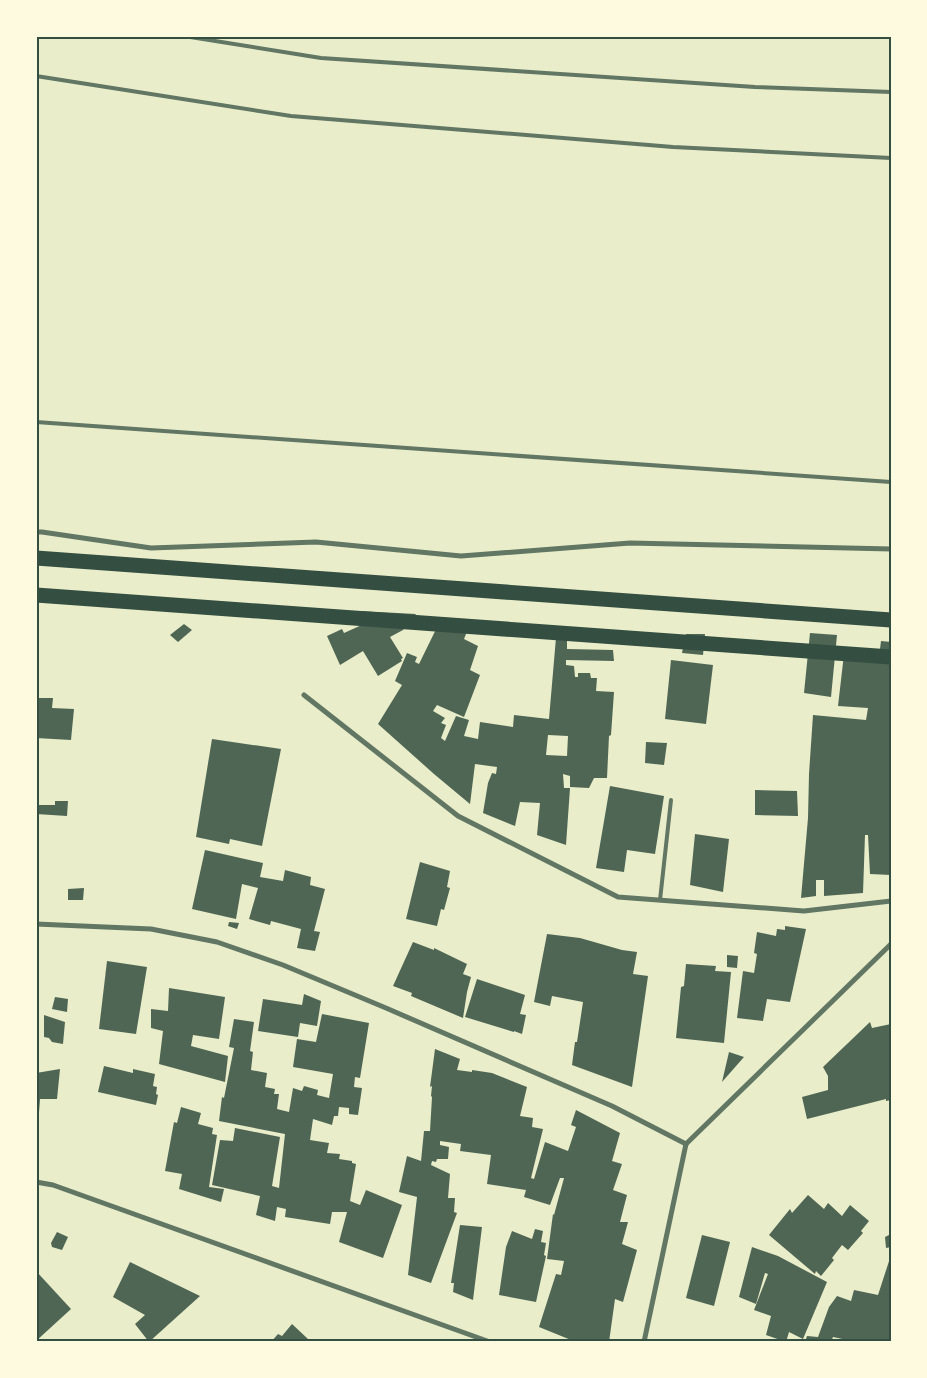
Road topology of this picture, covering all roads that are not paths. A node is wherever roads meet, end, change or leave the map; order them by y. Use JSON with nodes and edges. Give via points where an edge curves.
{"nodes":[{"id":1,"x":184,"y":36,"type":"edge"},
{"id":2,"x":36,"y":76,"type":"edge"},
{"id":3,"x":891,"y":92,"type":"edge"},
{"id":4,"x":891,"y":158,"type":"edge"},
{"id":5,"x":36,"y":422,"type":"edge"},
{"id":6,"x":891,"y":482,"type":"edge"},
{"id":7,"x":36,"y":532,"type":"edge"},
{"id":8,"x":891,"y":549,"type":"edge"},
{"id":9,"x":36,"y":558,"type":"edge"},
{"id":10,"x":36,"y":595,"type":"edge"},
{"id":11,"x":891,"y":620,"type":"edge"},
{"id":12,"x":891,"y":657,"type":"edge"},
{"id":13,"x":304,"y":695,"type":"dead end"},
{"id":14,"x":671,"y":800,"type":"dead end"},
{"id":15,"x":660,"y":900,"type":"junction"},
{"id":16,"x":891,"y":901,"type":"edge"},
{"id":17,"x":36,"y":924,"type":"edge"},
{"id":18,"x":891,"y":944,"type":"edge"},
{"id":19,"x":686,"y":1144,"type":"junction"},
{"id":20,"x":36,"y":1182,"type":"edge"},
{"id":21,"x":490,"y":1342,"type":"edge"},
{"id":22,"x":644,"y":1342,"type":"edge"}],
"edges":[{"from":1,"to":3,"type":"lane","via":[[322,58],[756,87]]},
{"from":2,"to":4,"type":"lane","via":[[291,116],[673,147]]},
{"from":5,"to":6,"type":"lane"},
{"from":7,"to":8,"type":"street","via":[[151,548],[316,542],[461,556],[630,543]]},
{"from":9,"to":11,"type":"highway"},
{"from":10,"to":12,"type":"highway"},
{"from":13,"to":15,"type":"street","via":[[458,816],[618,897]]},
{"from":14,"to":15,"type":"lane"},
{"from":15,"to":16,"type":"street","via":[[804,911]]},
{"from":17,"to":19,"type":"street","via":[[151,929],[225,945],[283,965],[386,1008],[612,1106]]},
{"from":18,"to":19,"type":"street"},
{"from":19,"to":22,"type":"street"},
{"from":20,"to":21,"type":"street"}]}
